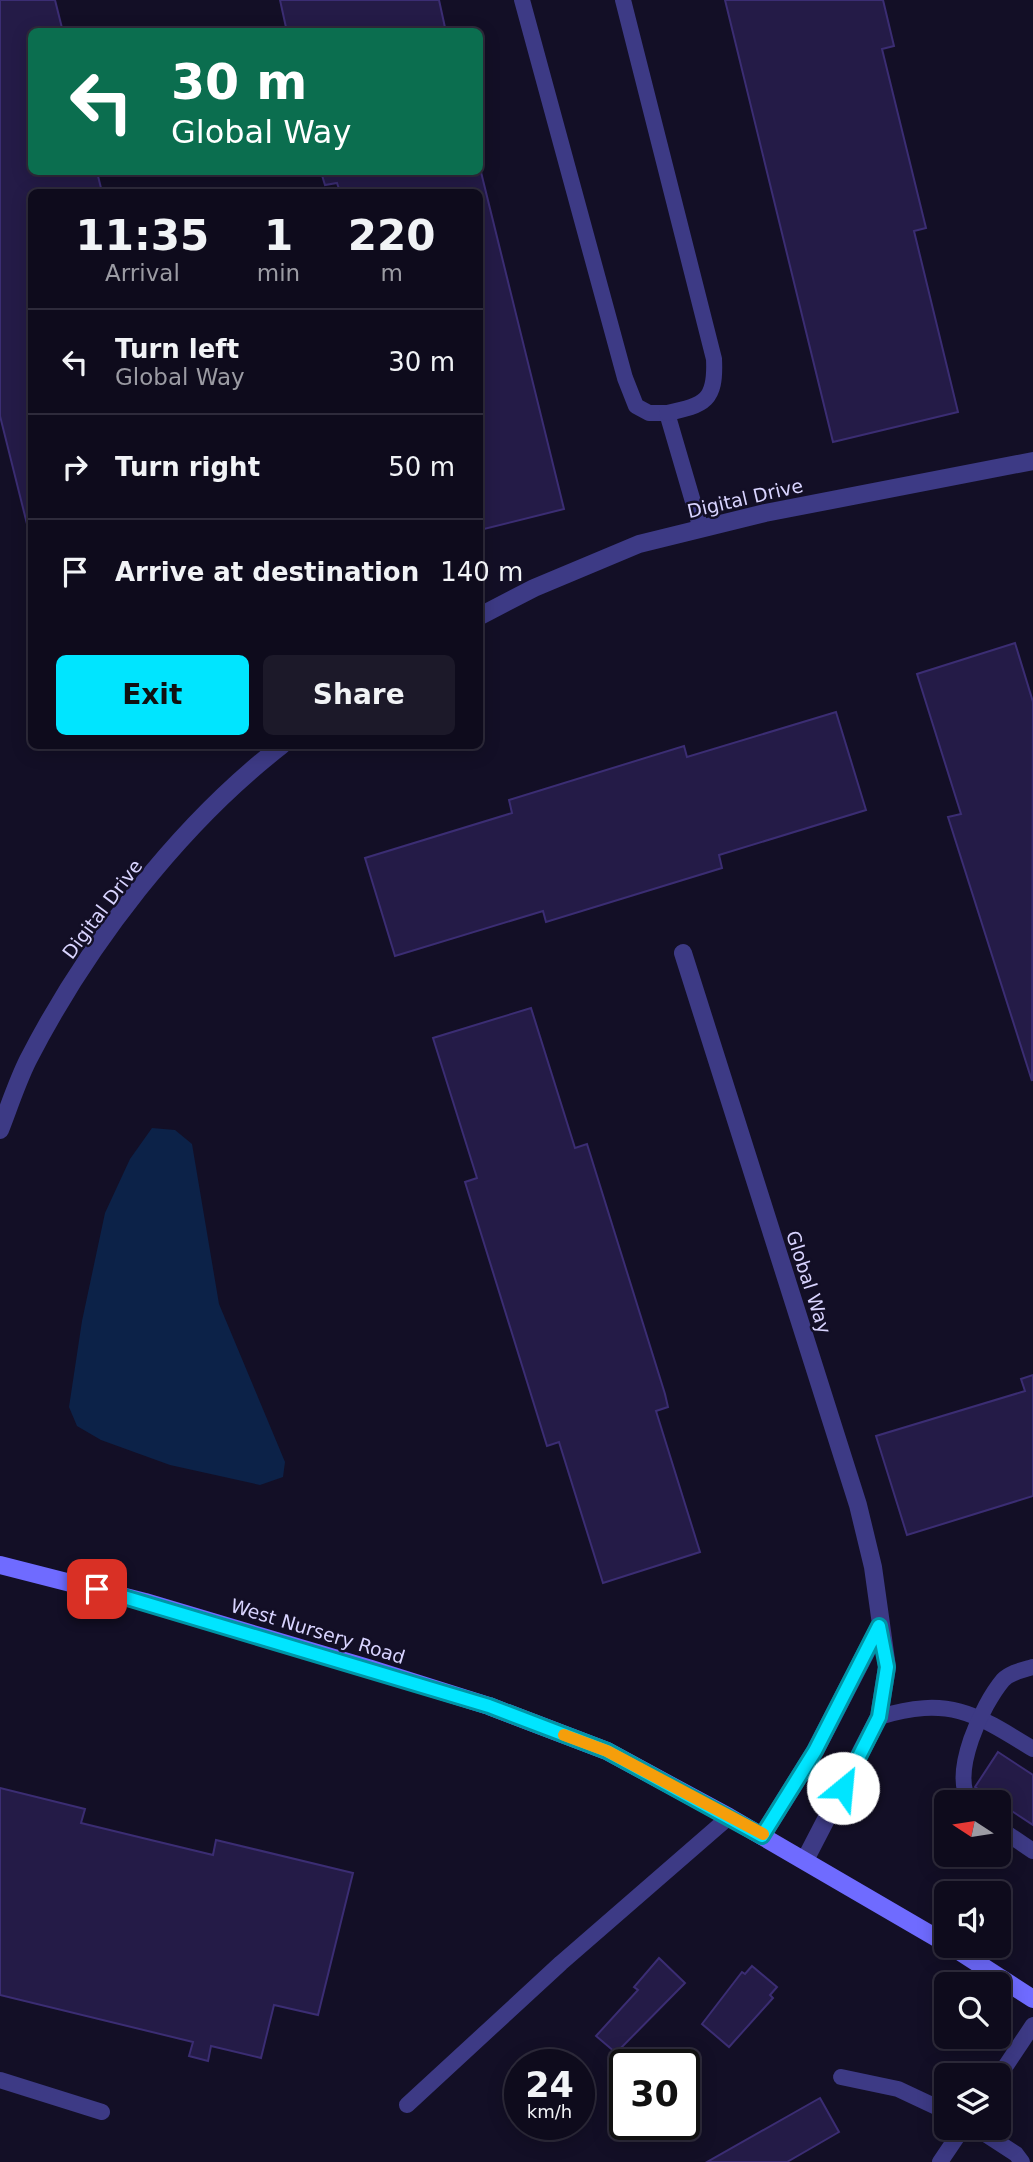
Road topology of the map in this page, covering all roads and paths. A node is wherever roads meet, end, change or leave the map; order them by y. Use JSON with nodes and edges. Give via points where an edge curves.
{"nodes":[{"id":1,"x":522,"y":0,"type":"edge"},
{"id":2,"x":623,"y":0,"type":"edge"},
{"id":3,"x":667,"y":413,"type":"junction"},
{"id":4,"x":1033,"y":461,"type":"edge"},
{"id":5,"x":701,"y":529,"type":"junction"},
{"id":6,"x":483,"y":614,"type":"edge"},
{"id":7,"x":278,"y":749,"type":"edge"},
{"id":8,"x":683,"y":953,"type":"dead end"},
{"id":9,"x":0,"y":1130,"type":"edge"},
{"id":10,"x":0,"y":1564,"type":"edge"},
{"id":11,"x":879,"y":1626,"type":"junction"},
{"id":12,"x":1033,"y":1667,"type":"edge"},
{"id":13,"x":879,"y":1717,"type":"junction"},
{"id":14,"x":982,"y":1717,"type":"junction"},
{"id":15,"x":1033,"y":1749,"type":"edge"},
{"id":16,"x":966,"y":1790,"type":"edge"},
{"id":17,"x":729,"y":1817,"type":"junction"},
{"id":18,"x":762,"y":1836,"type":"junction"},
{"id":19,"x":1012,"y":1837,"type":"edge"},
{"id":20,"x":1033,"y":1851,"type":"edge"},
{"id":21,"x":804,"y":1860,"type":"junction"},
{"id":22,"x":934,"y":1936,"type":"edge"},
{"id":23,"x":970,"y":1958,"type":"edge"},
{"id":24,"x":1033,"y":1998,"type":"edge"},
{"id":25,"x":1033,"y":2025,"type":"edge"},
{"id":26,"x":1008,"y":2063,"type":"edge"},
{"id":27,"x":841,"y":2077,"type":"dead end"},
{"id":28,"x":0,"y":2080,"type":"edge"},
{"id":29,"x":407,"y":2105,"type":"dead end"},
{"id":30,"x":934,"y":2106,"type":"edge"},
{"id":31,"x":102,"y":2112,"type":"dead end"},
{"id":32,"x":955,"y":2140,"type":"edge"},
{"id":33,"x":994,"y":2140,"type":"edge"},
{"id":34,"x":940,"y":2162,"type":"edge"},
{"id":35,"x":1022,"y":2162,"type":"edge"}],
"edges":[{"from":1,"to":3,"type":"lane","via":[[625,378],[636,406],[649,413]]},
{"from":2,"to":3,"type":"lane","via":[[714,359],[715,382],[709,397],[699,406]]},
{"from":3,"to":5,"type":"lane"},
{"from":4,"to":5,"type":"street","name":"Digital Drive"},
{"from":5,"to":6,"type":"street","name":"Digital Drive","via":[[639,544]]},
{"from":7,"to":9,"type":"street","name":"Digital Drive","via":[[179,842],[91,953],[28,1061]]},
{"from":8,"to":11,"type":"street","name":"Global Way","via":[[858,1505],[873,1567]]},
{"from":10,"to":17,"type":"main road","name":"West Nursery Road","via":[[145,1602],[489,1706],[607,1751]]},
{"from":11,"to":13,"type":"street","name":"Global Way","via":[[887,1667]]},
{"from":11,"to":18,"type":"street","via":[[815,1751]]},
{"from":12,"to":14,"type":"lane","via":[[1003,1680]]},
{"from":13,"to":14,"type":"lane","via":[[939,1707]]},
{"from":13,"to":21,"type":"street","name":"Global Way"},
{"from":14,"to":15,"type":"lane"},
{"from":14,"to":16,"type":"lane","via":[[964,1758]]},
{"from":17,"to":18,"type":"main road","name":"West Nursery Road"},
{"from":17,"to":29,"type":"lane"},
{"from":18,"to":21,"type":"main road","name":"West Nursery Road"},
{"from":19,"to":20,"type":"lane"},
{"from":21,"to":22,"type":"main road","name":"West Nursery Road"},
{"from":23,"to":24,"type":"main road","name":"West Nursery Road"},
{"from":25,"to":26,"type":"lane"},
{"from":27,"to":30,"type":"lane","via":[[898,2089]]},
{"from":28,"to":31,"type":"lane"},
{"from":32,"to":34,"type":"lane"},
{"from":33,"to":35,"type":"lane"}]}
